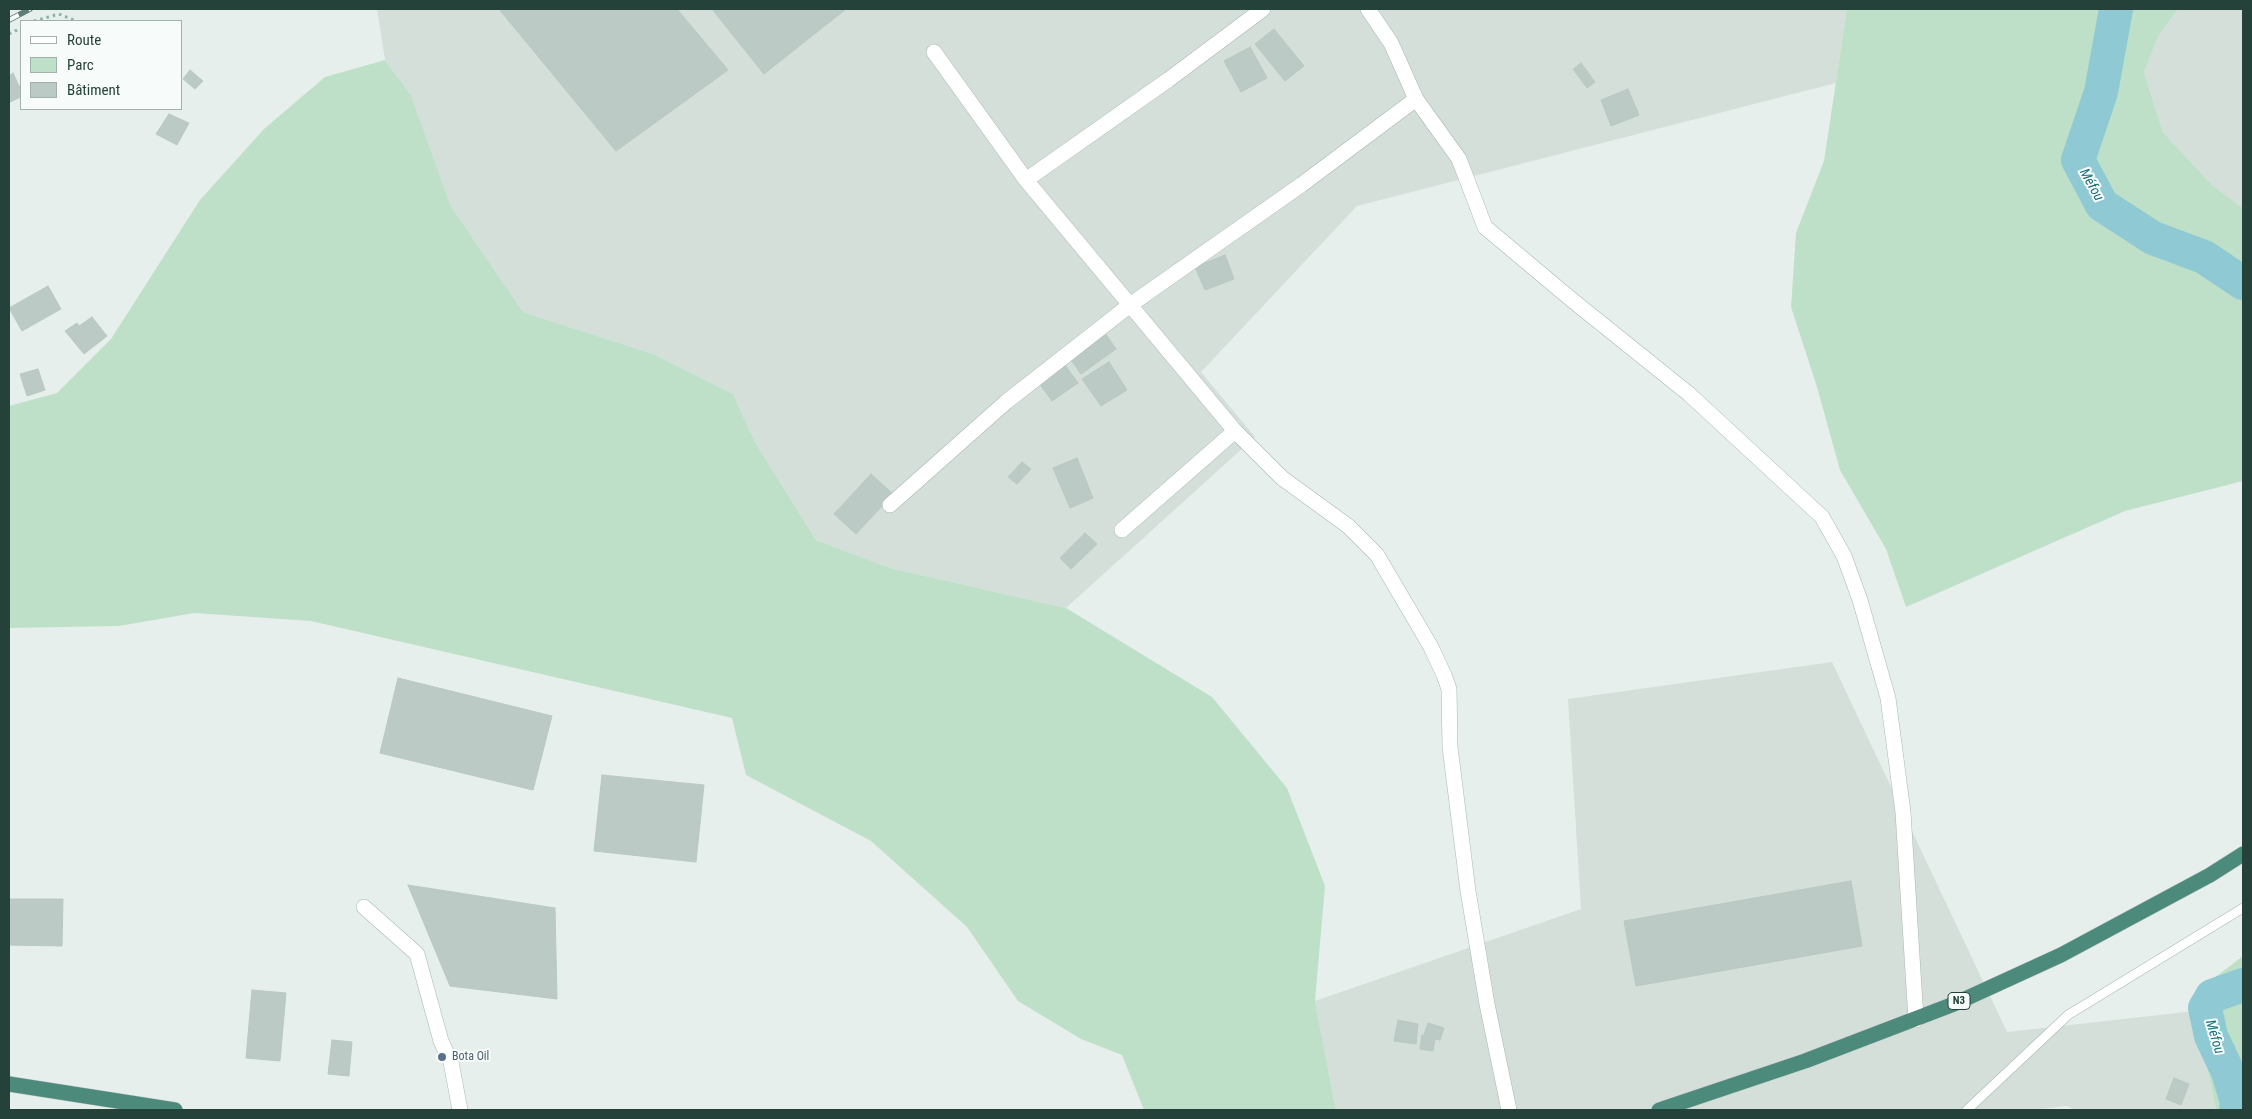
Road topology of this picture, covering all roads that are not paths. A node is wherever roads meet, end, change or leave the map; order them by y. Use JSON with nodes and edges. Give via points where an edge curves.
{"nodes":[{"id":1,"x":1263,"y":9,"type":"edge"},
{"id":2,"x":1368,"y":9,"type":"edge"},
{"id":3,"x":934,"y":52,"type":"dead end"},
{"id":4,"x":1416,"y":99,"type":"junction"},
{"id":5,"x":1026,"y":180,"type":"junction"},
{"id":6,"x":1130,"y":305,"type":"junction"},
{"id":7,"x":1235,"y":431,"type":"junction"},
{"id":8,"x":890,"y":506,"type":"dead end"},
{"id":9,"x":1122,"y":530,"type":"dead end"},
{"id":10,"x":2243,"y":854,"type":"edge"},
{"id":11,"x":364,"y":907,"type":"dead end"},
{"id":12,"x":2243,"y":908,"type":"edge"},
{"id":13,"x":1916,"y":1020,"type":"junction"},
{"id":14,"x":9,"y":1084,"type":"edge"},
{"id":15,"x":175,"y":1110,"type":"edge"},
{"id":16,"x":460,"y":1110,"type":"edge"},
{"id":17,"x":1509,"y":1110,"type":"edge"},
{"id":18,"x":1658,"y":1110,"type":"edge"},
{"id":19,"x":1966,"y":1110,"type":"edge"}],
"edges":[{"from":1,"to":5,"type":"street"},
{"from":2,"to":4,"type":"street","via":[[1391,42]]},
{"from":3,"to":5,"type":"street"},
{"from":4,"to":6,"type":"street"},
{"from":4,"to":13,"type":"street","via":[[1459,159],[1485,227],[1689,394],[1822,516],[1844,556],[1888,698],[1903,812]]},
{"from":5,"to":6,"type":"street"},
{"from":6,"to":7,"type":"street"},
{"from":6,"to":8,"type":"street","via":[[1006,402]]},
{"from":7,"to":9,"type":"street"},
{"from":7,"to":17,"type":"street","via":[[1282,478],[1348,526],[1377,555],[1444,674],[1449,689],[1450,747],[1468,891],[1486,1004]]},
{"from":10,"to":13,"type":"highway","number":"N3","via":[[2060,955]]},
{"from":11,"to":16,"type":"street","via":[[417,954],[441,1042],[451,1062]]},
{"from":12,"to":19,"type":"lane","via":[[2068,1015]]},
{"from":13,"to":18,"type":"highway","number":"N3"},
{"from":14,"to":15,"type":"highway"}]}
